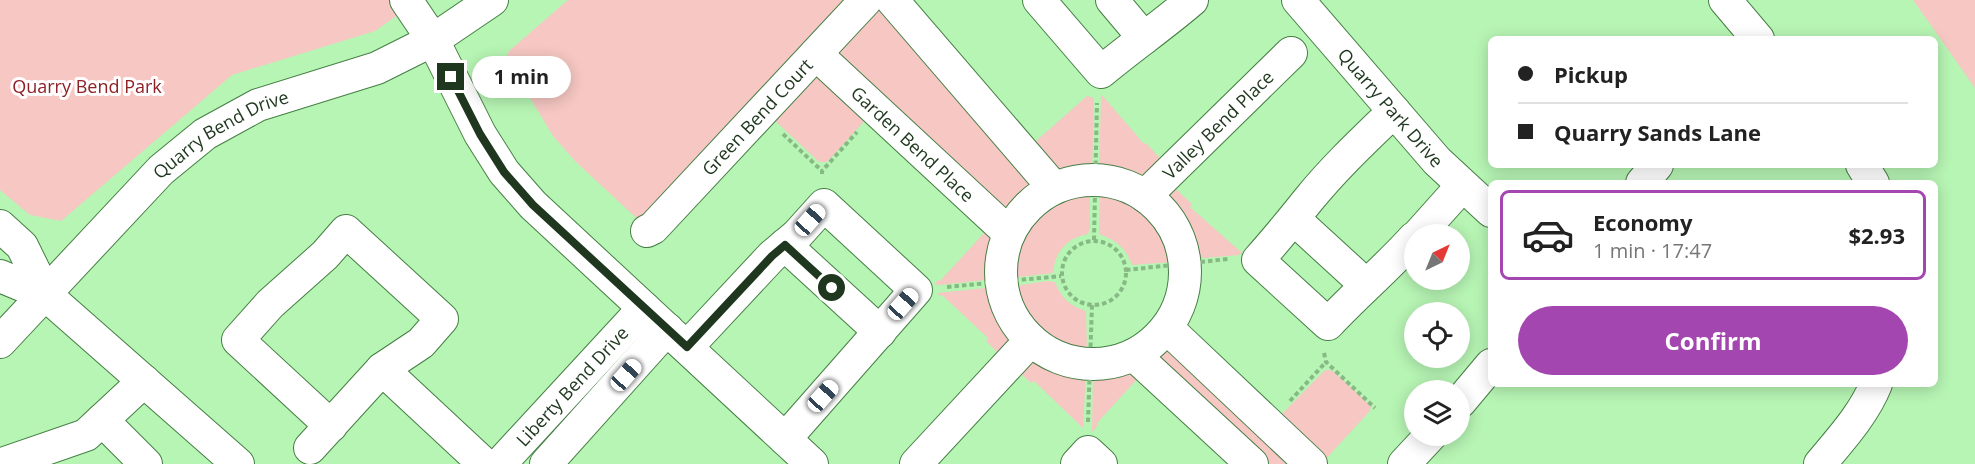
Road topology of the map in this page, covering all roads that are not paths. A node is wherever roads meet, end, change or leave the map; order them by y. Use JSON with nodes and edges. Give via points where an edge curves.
{"nodes":[{"id":1,"x":406,"y":0,"type":"edge"},
{"id":2,"x":492,"y":0,"type":"edge"},
{"id":3,"x":866,"y":0,"type":"edge"},
{"id":4,"x":892,"y":0,"type":"edge"},
{"id":5,"x":1039,"y":0,"type":"edge"},
{"id":6,"x":1112,"y":0,"type":"edge"},
{"id":7,"x":1192,"y":0,"type":"edge"},
{"id":8,"x":1298,"y":0,"type":"edge"},
{"id":9,"x":1725,"y":0,"type":"edge"},
{"id":10,"x":1755,"y":36,"type":"edge"},
{"id":11,"x":1144,"y":38,"type":"junction"},
{"id":12,"x":433,"y":40,"type":"junction"},
{"id":13,"x":1291,"y":53,"type":"dead end"},
{"id":14,"x":816,"y":54,"type":"junction"},
{"id":15,"x":1394,"y":111,"type":"junction"},
{"id":16,"x":1655,"y":168,"type":"edge"},
{"id":17,"x":1645,"y":180,"type":"edge"},
{"id":18,"x":1462,"y":186,"type":"junction"},
{"id":19,"x":1054,"y":188,"type":"junction"},
{"id":20,"x":1145,"y":196,"type":"junction"},
{"id":21,"x":1488,"y":208,"type":"edge"},
{"id":22,"x":1294,"y":219,"type":"junction"},
{"id":23,"x":1428,"y":224,"type":"edge"},
{"id":24,"x":0,"y":226,"type":"edge"},
{"id":25,"x":647,"y":231,"type":"dead end"},
{"id":26,"x":1009,"y":233,"type":"junction"},
{"id":27,"x":785,"y":245,"type":"junction"},
{"id":28,"x":1404,"y":249,"type":"edge"},
{"id":29,"x":0,"y":276,"type":"edge"},
{"id":30,"x":1366,"y":285,"type":"junction"},
{"id":31,"x":46,"y":295,"type":"junction"},
{"id":32,"x":644,"y":308,"type":"junction"},
{"id":33,"x":1167,"y":328,"type":"junction"},
{"id":34,"x":880,"y":332,"type":"junction"},
{"id":35,"x":677,"y":338,"type":"junction"},
{"id":36,"x":1031,"y":340,"type":"junction"},
{"id":37,"x":0,"y":342,"type":"edge"},
{"id":38,"x":1134,"y":355,"type":"junction"},
{"id":39,"x":382,"y":369,"type":"junction"},
{"id":40,"x":1488,"y":369,"type":"edge"},
{"id":41,"x":144,"y":381,"type":"junction"},
{"id":42,"x":1875,"y":387,"type":"edge"},
{"id":43,"x":1470,"y":390,"type":"edge"},
{"id":44,"x":102,"y":420,"type":"junction"},
{"id":45,"x":785,"y":439,"type":"junction"},
{"id":46,"x":1421,"y":446,"type":"edge"},
{"id":47,"x":2,"y":464,"type":"edge"},
{"id":48,"x":146,"y":464,"type":"edge"},
{"id":49,"x":238,"y":464,"type":"edge"},
{"id":50,"x":484,"y":464,"type":"edge"},
{"id":51,"x":500,"y":464,"type":"edge"},
{"id":52,"x":546,"y":464,"type":"edge"},
{"id":53,"x":812,"y":464,"type":"edge"},
{"id":54,"x":916,"y":464,"type":"edge"},
{"id":55,"x":1251,"y":464,"type":"edge"},
{"id":56,"x":1311,"y":464,"type":"edge"},
{"id":57,"x":1404,"y":464,"type":"edge"},
{"id":58,"x":1820,"y":464,"type":"edge"}],
"edges":[{"from":1,"to":12,"type":"street"},
{"from":2,"to":12,"type":"street","name":"Quarry Bend Drive"},
{"from":3,"to":14,"type":"street","name":"Green Bend Court"},
{"from":4,"to":19,"type":"street"},
{"from":5,"to":11,"type":"street","via":[[1101,72]]},
{"from":6,"to":11,"type":"street"},
{"from":7,"to":11,"type":"street"},
{"from":8,"to":15,"type":"street","name":"Quarry Park Drive"},
{"from":9,"to":10,"type":"street"},
{"from":12,"to":31,"type":"street","name":"Quarry Bend Drive","via":[[377,68],[258,105],[205,134],[161,170]]},
{"from":12,"to":32,"type":"street","via":[[480,134],[504,172],[533,205]]},
{"from":13,"to":20,"type":"street","name":"Valley Bend Place"},
{"from":14,"to":25,"type":"street","name":"Green Bend Court"},
{"from":14,"to":26,"type":"street","name":"Garden Bend Place"},
{"from":15,"to":18,"type":"street","name":"Quarry Park Drive"},
{"from":15,"to":22,"type":"street"},
{"from":16,"to":17,"type":"street"},
{"from":18,"to":21,"type":"street","name":"Quarry Park Drive"},
{"from":18,"to":23,"type":"street"},
{"from":19,"to":20,"type":"street","via":[[1095,179]]},
{"from":19,"to":26,"type":"street","via":[[1027,207]]},
{"from":20,"to":33,"type":"street","via":[[1173,225],[1185,263],[1182,297]]},
{"from":22,"to":30,"type":"street"},
{"from":22,"to":30,"type":"street","via":[[1258,260],[1328,324]]},
{"from":24,"to":31,"type":"street","via":[[22,246]]},
{"from":26,"to":36,"type":"street","via":[[1003,249],[1001,282],[1011,314]]},
{"from":27,"to":34,"type":"street"},
{"from":27,"to":34,"type":"street","name":"Liberty Bend Drive","via":[[824,205],[916,290]]},
{"from":27,"to":35,"type":"street","name":"Liberty Bend Drive"},
{"from":28,"to":30,"type":"street"},
{"from":29,"to":31,"type":"street"},
{"from":31,"to":37,"type":"street","name":"Quarry Bend Drive"},
{"from":31,"to":41,"type":"street"},
{"from":32,"to":35,"type":"street"},
{"from":32,"to":51,"type":"street","name":"Liberty Bend Drive"},
{"from":33,"to":38,"type":"street"},
{"from":33,"to":56,"type":"street"},
{"from":34,"to":45,"type":"street"},
{"from":35,"to":45,"type":"street"},
{"from":35,"to":52,"type":"street","name":"Liberty Bend Drive"},
{"from":36,"to":38,"type":"street","via":[[1058,357],[1090,364]]},
{"from":36,"to":54,"type":"street"},
{"from":38,"to":55,"type":"street"},
{"from":39,"to":39,"type":"street","via":[[321,437],[238,340],[346,231],[442,319],[421,343]]},
{"from":39,"to":50,"type":"street"},
{"from":40,"to":43,"type":"street"},
{"from":41,"to":44,"type":"street"},
{"from":41,"to":49,"type":"street"},
{"from":42,"to":58,"type":"street","via":[[1846,433]]},
{"from":44,"to":47,"type":"street","via":[[86,435]]},
{"from":44,"to":48,"type":"street"},
{"from":45,"to":53,"type":"street"},
{"from":46,"to":57,"type":"street"}]}
